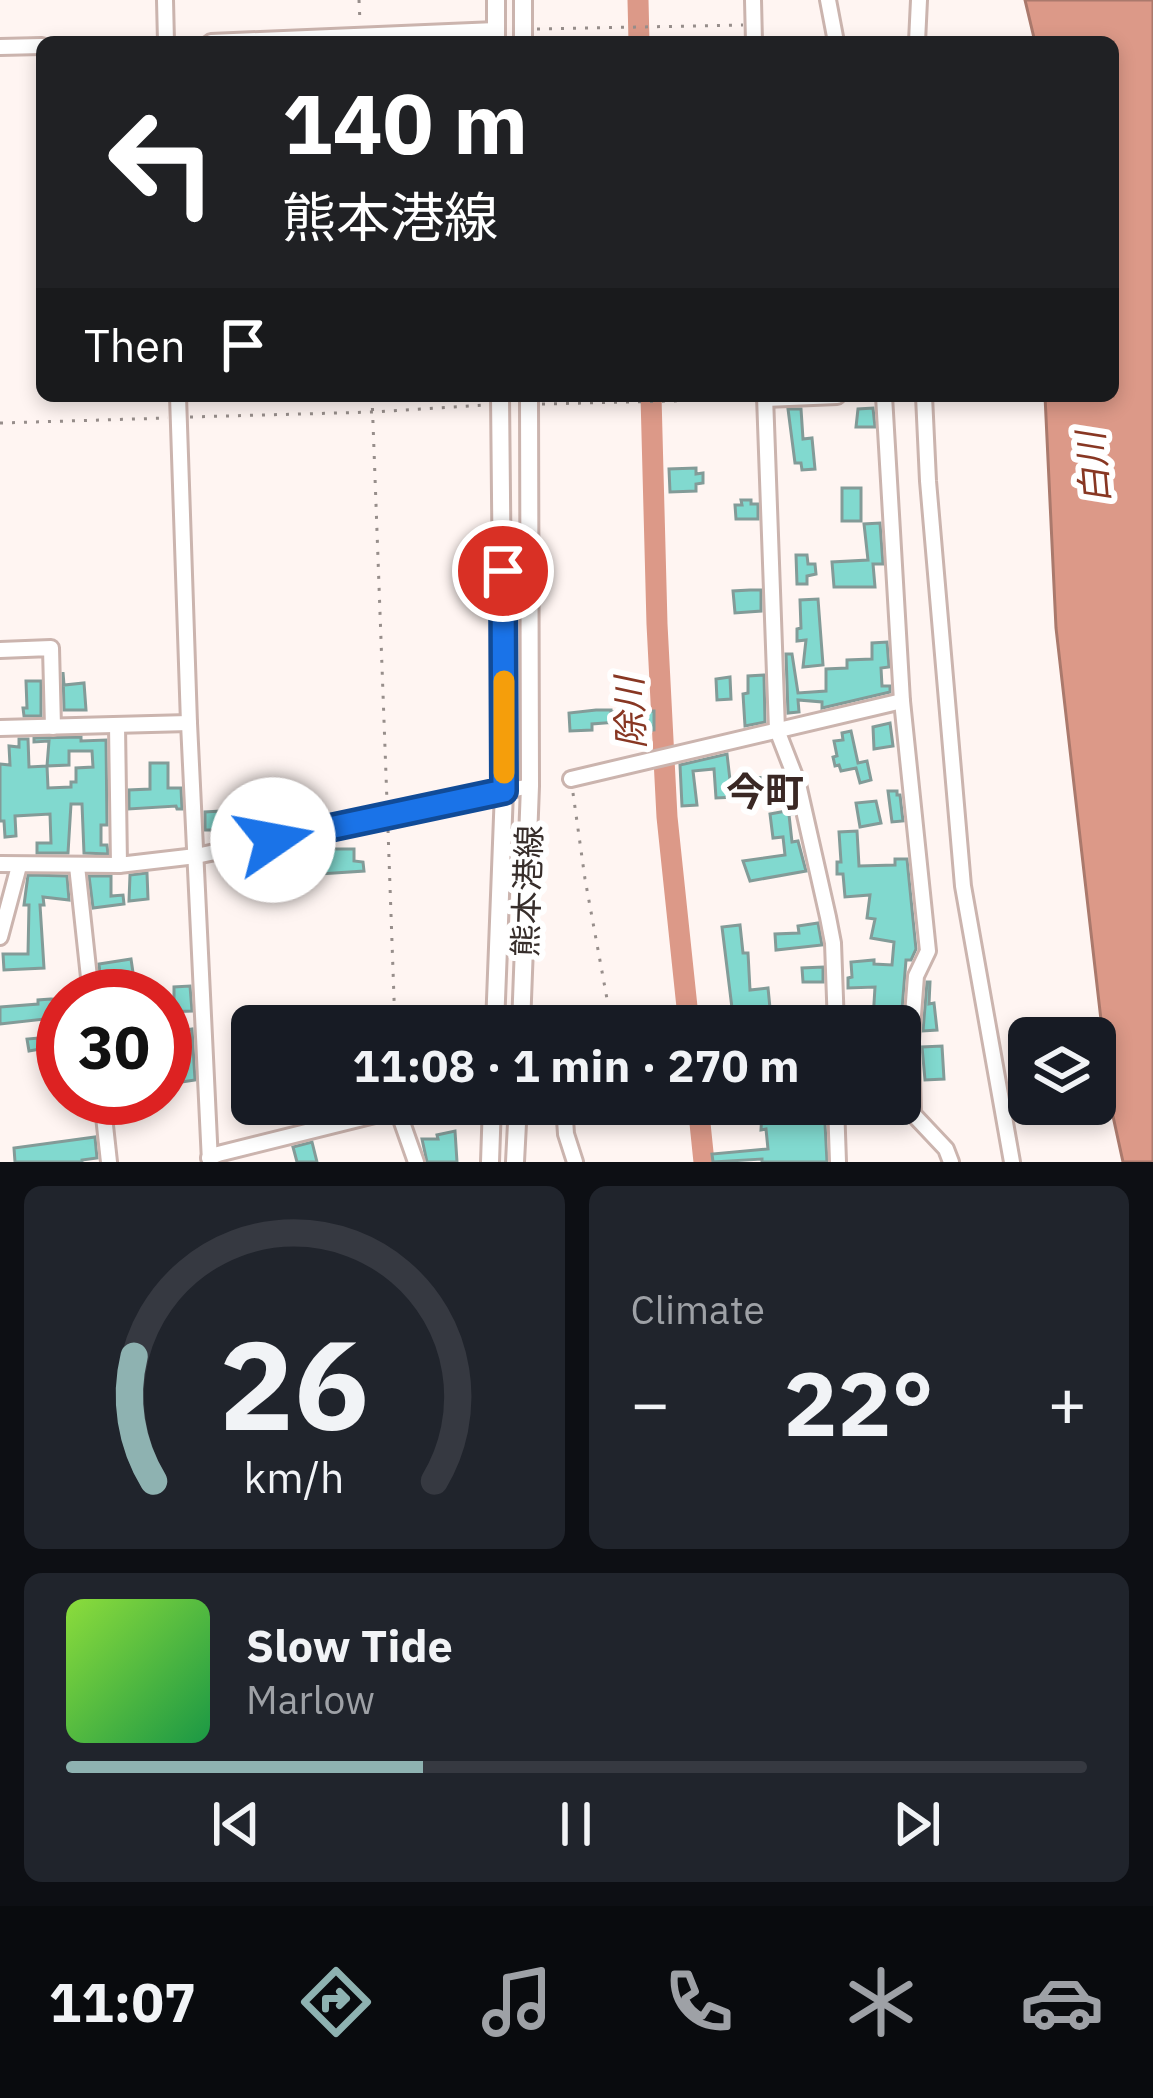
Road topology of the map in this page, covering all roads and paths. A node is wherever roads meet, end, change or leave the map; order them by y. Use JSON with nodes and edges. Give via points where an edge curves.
{"nodes":[{"id":1,"x":165,"y":0,"type":"edge"},
{"id":2,"x":359,"y":0,"type":"edge"},
{"id":3,"x":496,"y":0,"type":"edge"},
{"id":4,"x":523,"y":0,"type":"edge"},
{"id":5,"x":753,"y":0,"type":"edge"},
{"id":6,"x":828,"y":0,"type":"edge"},
{"id":7,"x":920,"y":0,"type":"edge"},
{"id":8,"x":753,"y":25,"type":"junction"},
{"id":9,"x":360,"y":34,"type":"junction"},
{"id":10,"x":166,"y":36,"type":"edge"},
{"id":11,"x":323,"y":36,"type":"edge"},
{"id":12,"x":496,"y":36,"type":"edge"},
{"id":13,"x":523,"y":36,"type":"edge"},
{"id":14,"x":754,"y":36,"type":"edge"},
{"id":15,"x":835,"y":36,"type":"edge"},
{"id":16,"x":917,"y":36,"type":"edge"},
{"id":17,"x":36,"y":46,"type":"edge"},
{"id":18,"x":0,"y":47,"type":"edge"},
{"id":19,"x":178,"y":402,"type":"edge"},
{"id":20,"x":373,"y":402,"type":"edge"},
{"id":21,"x":479,"y":402,"type":"edge"},
{"id":22,"x":500,"y":402,"type":"edge"},
{"id":23,"x":529,"y":402,"type":"edge"},
{"id":24,"x":765,"y":402,"type":"edge"},
{"id":25,"x":884,"y":402,"type":"edge"},
{"id":26,"x":924,"y":402,"type":"edge"},
{"id":27,"x":373,"y":412,"type":"junction"},
{"id":28,"x":179,"y":417,"type":"junction"},
{"id":29,"x":0,"y":423,"type":"edge"},
{"id":30,"x":0,"y":650,"type":"edge"},
{"id":31,"x":902,"y":700,"type":"junction"},
{"id":32,"x":189,"y":723,"type":"junction"},
{"id":33,"x":117,"y":725,"type":"junction"},
{"id":34,"x":53,"y":727,"type":"junction"},
{"id":35,"x":0,"y":728,"type":"edge"},
{"id":36,"x":777,"y":730,"type":"junction"},
{"id":37,"x":571,"y":779,"type":"joint"},
{"id":38,"x":530,"y":786,"type":"junction"},
{"id":39,"x":504,"y":791,"type":"junction"},
{"id":40,"x":388,"y":815,"type":"junction"},
{"id":41,"x":196,"y":856,"type":"junction"},
{"id":42,"x":0,"y":864,"type":"edge"},
{"id":43,"x":119,"y":865,"type":"junction"},
{"id":44,"x":20,"y":866,"type":"junction"},
{"id":45,"x":77,"y":866,"type":"junction"},
{"id":46,"x":0,"y":937,"type":"edge"},
{"id":47,"x":88,"y":969,"type":"edge"},
{"id":48,"x":394,"y":1005,"type":"edge"},
{"id":49,"x":496,"y":1005,"type":"edge"},
{"id":50,"x":522,"y":1005,"type":"edge"},
{"id":51,"x":607,"y":1005,"type":"edge"},
{"id":52,"x":835,"y":1005,"type":"edge"},
{"id":53,"x":911,"y":1005,"type":"edge"},
{"id":54,"x":921,"y":1122,"type":"edge"},
{"id":55,"x":105,"y":1125,"type":"edge"},
{"id":56,"x":339,"y":1125,"type":"edge"},
{"id":57,"x":403,"y":1125,"type":"edge"},
{"id":58,"x":491,"y":1125,"type":"edge"},
{"id":59,"x":517,"y":1125,"type":"edge"},
{"id":60,"x":565,"y":1125,"type":"edge"},
{"id":61,"x":837,"y":1125,"type":"edge"},
{"id":62,"x":209,"y":1160,"type":"edge"},
{"id":63,"x":109,"y":1162,"type":"edge"},
{"id":64,"x":416,"y":1162,"type":"edge"},
{"id":65,"x":490,"y":1162,"type":"edge"},
{"id":66,"x":515,"y":1162,"type":"edge"},
{"id":67,"x":575,"y":1162,"type":"edge"},
{"id":68,"x":838,"y":1162,"type":"edge"},
{"id":69,"x":951,"y":1162,"type":"edge"},
{"id":70,"x":1012,"y":1162,"type":"edge"}],
"edges":[{"from":1,"to":10,"type":"street"},
{"from":2,"to":9,"type":"path"},
{"from":3,"to":12,"type":"main road"},
{"from":4,"to":13,"type":"main road"},
{"from":5,"to":8,"type":"street"},
{"from":6,"to":15,"type":"street"},
{"from":7,"to":16,"type":"street"},
{"from":8,"to":13,"type":"path"},
{"from":8,"to":14,"type":"street"},
{"from":9,"to":11,"type":"street"},
{"from":9,"to":12,"type":"street"},
{"from":12,"to":13,"type":"main road"},
{"from":17,"to":18,"type":"street"},
{"from":19,"to":28,"type":"street"},
{"from":20,"to":27,"type":"path"},
{"from":21,"to":27,"type":"path"},
{"from":22,"to":39,"type":"main road","name":"熊本港線"},
{"from":23,"to":38,"type":"main road","name":"熊本港線"},
{"from":24,"to":36,"type":"street"},
{"from":25,"to":31,"type":"street"},
{"from":26,"to":70,"type":"street","via":[[963,886]]},
{"from":27,"to":28,"type":"path"},
{"from":27,"to":40,"type":"path"},
{"from":28,"to":29,"type":"path"},
{"from":28,"to":32,"type":"street"},
{"from":30,"to":34,"type":"street","via":[[51,648]]},
{"from":31,"to":36,"type":"street"},
{"from":31,"to":53,"type":"street","via":[[928,951]]},
{"from":32,"to":33,"type":"street"},
{"from":32,"to":41,"type":"street"},
{"from":33,"to":34,"type":"street"},
{"from":33,"to":43,"type":"street"},
{"from":34,"to":35,"type":"street"},
{"from":36,"to":37,"type":"street"},
{"from":36,"to":52,"type":"street","via":[[798,784],[828,917]]},
{"from":37,"to":51,"type":"path"},
{"from":38,"to":39,"type":"street"},
{"from":38,"to":50,"type":"main road","name":"熊本港線"},
{"from":39,"to":40,"type":"street"},
{"from":39,"to":49,"type":"main road","name":"熊本港線"},
{"from":40,"to":41,"type":"street"},
{"from":40,"to":48,"type":"path"},
{"from":41,"to":43,"type":"street"},
{"from":41,"to":62,"type":"street"},
{"from":42,"to":44,"type":"street"},
{"from":43,"to":45,"type":"street"},
{"from":44,"to":45,"type":"street"},
{"from":44,"to":46,"type":"street"},
{"from":45,"to":47,"type":"street"},
{"from":54,"to":69,"type":"street"},
{"from":55,"to":63,"type":"street"},
{"from":56,"to":62,"type":"street"},
{"from":57,"to":64,"type":"street"},
{"from":58,"to":65,"type":"main road"},
{"from":59,"to":66,"type":"main road"},
{"from":60,"to":67,"type":"street"},
{"from":61,"to":68,"type":"street"}]}
